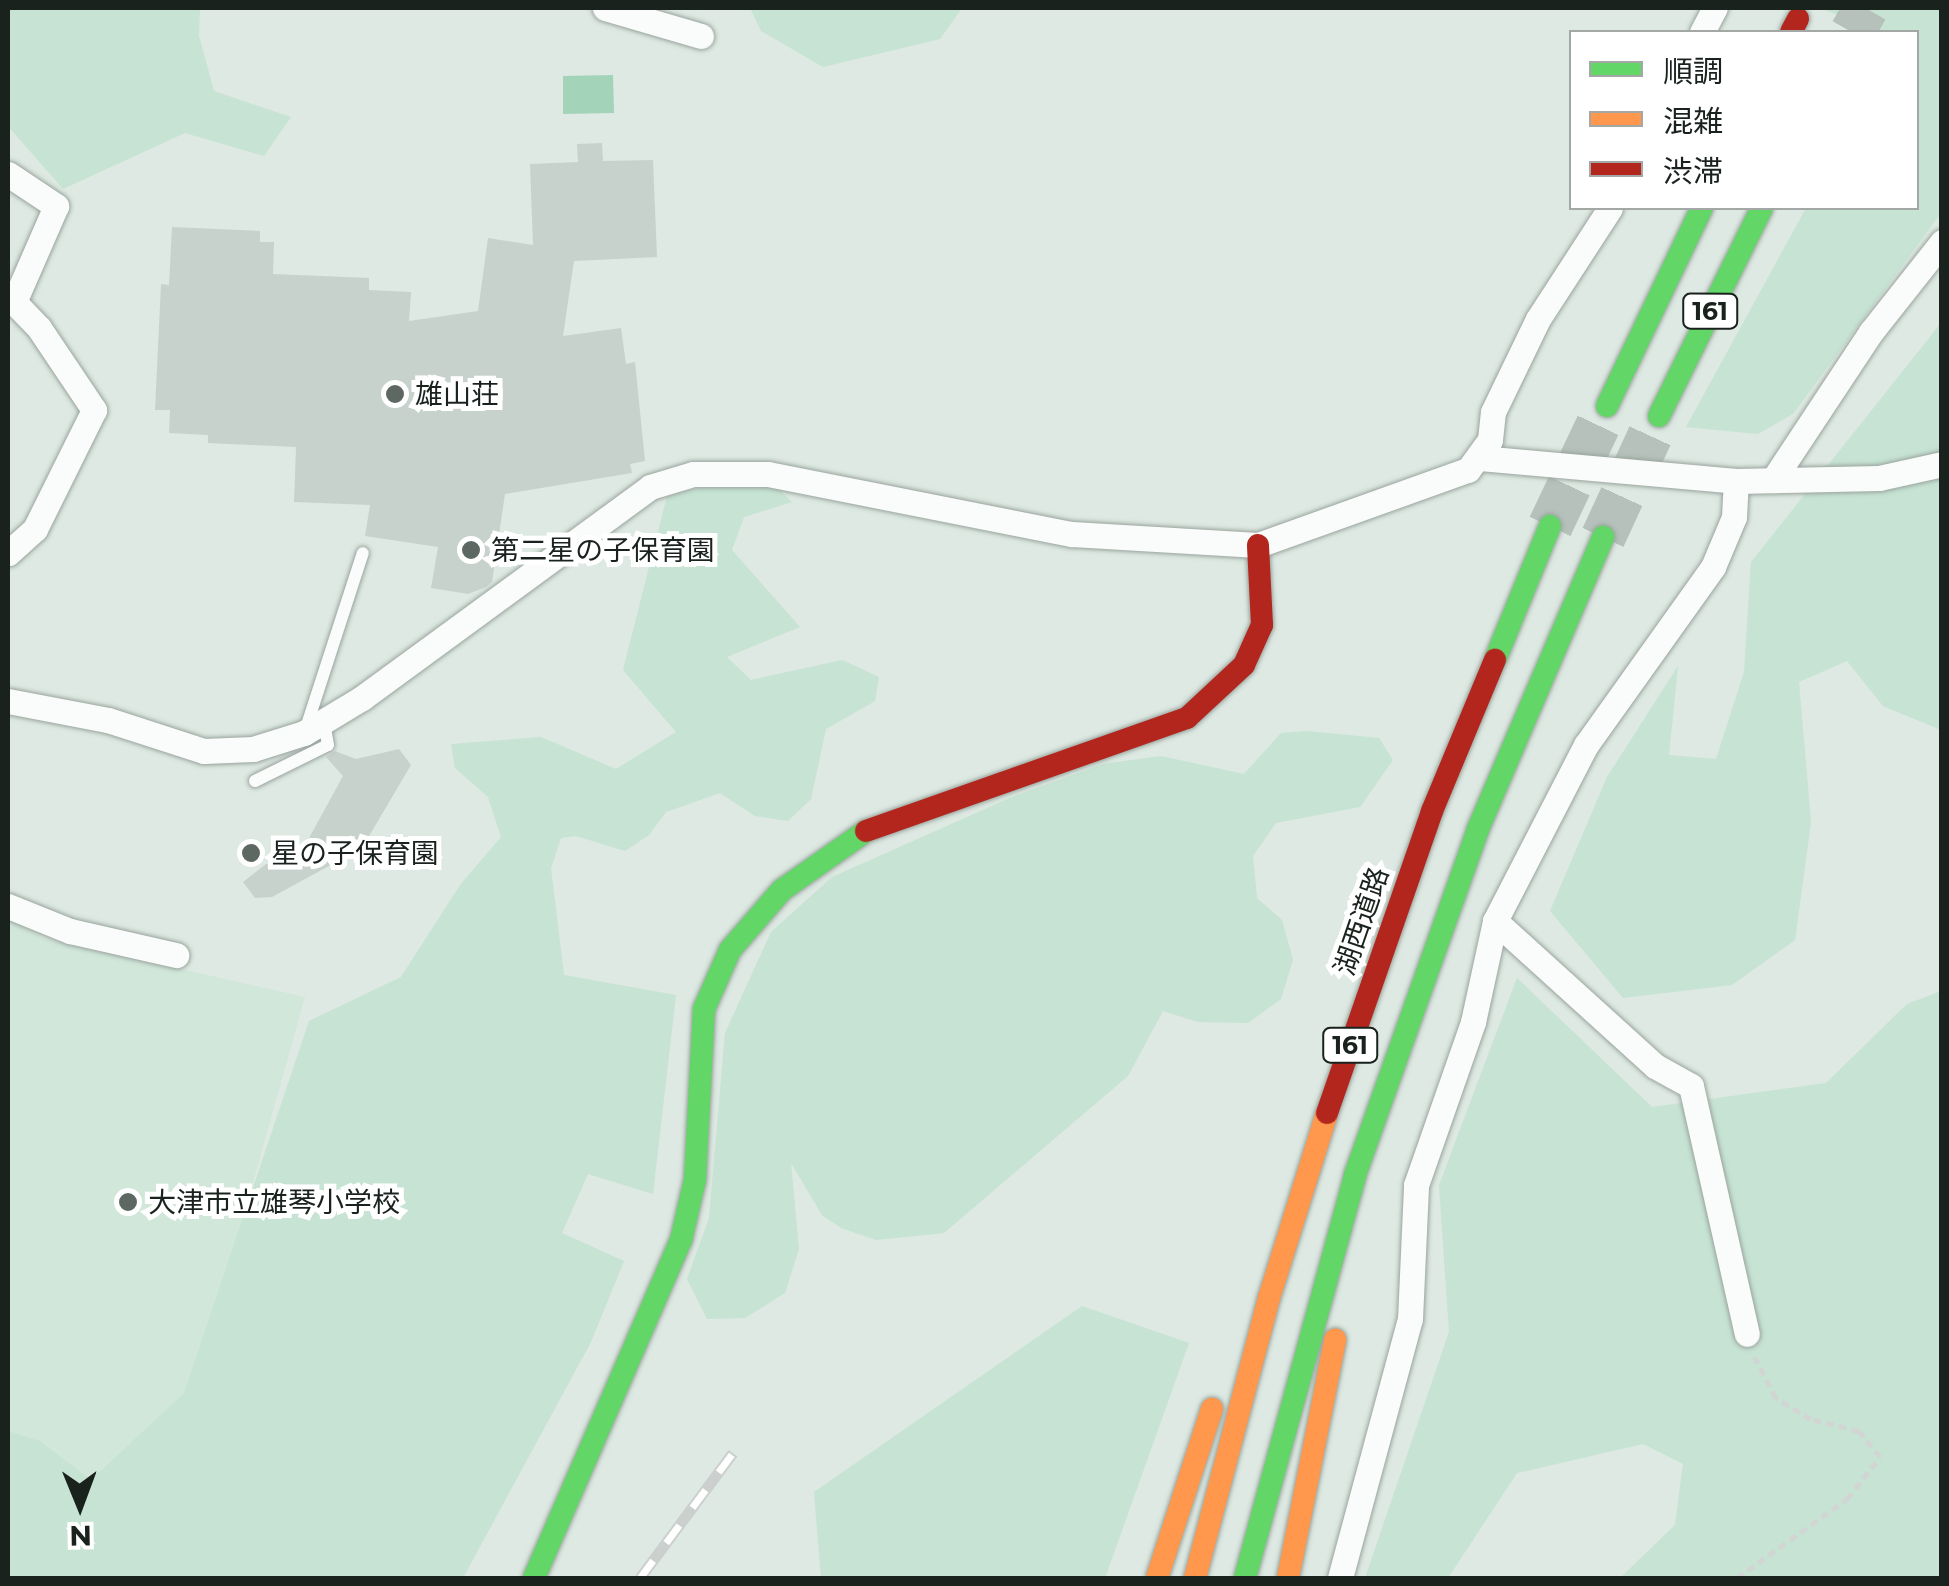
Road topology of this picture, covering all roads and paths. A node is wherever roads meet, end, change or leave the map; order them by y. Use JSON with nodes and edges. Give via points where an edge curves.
{"nodes":[{"id":1,"x":605,"y":8,"type":"edge"},
{"id":2,"x":701,"y":36,"type":"dead end"},
{"id":3,"x":8,"y":174,"type":"edge"},
{"id":4,"x":1609,"y":210,"type":"edge"},
{"id":5,"x":1701,"y":210,"type":"edge"},
{"id":6,"x":1761,"y":210,"type":"edge"},
{"id":7,"x":1942,"y":242,"type":"edge"},
{"id":8,"x":10,"y":308,"type":"edge"},
{"id":9,"x":1606,"y":406,"type":"tunnel mouth"},
{"id":10,"x":1660,"y":416,"type":"tunnel mouth"},
{"id":11,"x":1480,"y":458,"type":"junction"},
{"id":12,"x":1942,"y":464,"type":"edge"},
{"id":13,"x":1773,"y":480,"type":"junction"},
{"id":14,"x":1736,"y":481,"type":"junction"},
{"id":15,"x":1550,"y":526,"type":"tunnel mouth"},
{"id":16,"x":1603,"y":537,"type":"tunnel mouth"},
{"id":17,"x":1258,"y":545,"type":"junction"},
{"id":18,"x":8,"y":553,"type":"edge"},
{"id":19,"x":363,"y":554,"type":"dead end"},
{"id":20,"x":8,"y":701,"type":"edge"},
{"id":21,"x":314,"y":728,"type":"junction"},
{"id":22,"x":255,"y":780,"type":"dead end"},
{"id":23,"x":8,"y":906,"type":"edge"},
{"id":24,"x":1495,"y":922,"type":"junction"},
{"id":25,"x":176,"y":955,"type":"dead end"},
{"id":26,"x":1406,"y":1030,"type":"junction"},
{"id":27,"x":1328,"y":1110,"type":"junction"},
{"id":28,"x":1747,"y":1334,"type":"joint"},
{"id":29,"x":534,"y":1578,"type":"edge"},
{"id":30,"x":1157,"y":1578,"type":"edge"},
{"id":31,"x":1195,"y":1578,"type":"edge"},
{"id":32,"x":1245,"y":1578,"type":"edge"},
{"id":33,"x":1288,"y":1578,"type":"edge"},
{"id":34,"x":1340,"y":1578,"type":"edge"},
{"id":35,"x":1737,"y":1578,"type":"edge"}],
"edges":[{"from":1,"to":2,"type":"street"},
{"from":3,"to":8,"type":"street","via":[[56,206]]},
{"from":4,"to":11,"type":"street","via":[[1538,319],[1493,412]]},
{"from":5,"to":9,"type":"main road","number":"161"},
{"from":6,"to":10,"type":"main road","number":"161"},
{"from":7,"to":13,"type":"street"},
{"from":8,"to":18,"type":"street","via":[[40,328],[94,410],[35,529]]},
{"from":11,"to":14,"type":"street"},
{"from":11,"to":17,"type":"street","via":[[1439,484]]},
{"from":12,"to":13,"type":"street","via":[[1880,478]]},
{"from":13,"to":14,"type":"street"},
{"from":14,"to":24,"type":"street","via":[[1734,517],[1713,567],[1586,745]]},
{"from":15,"to":27,"type":"main road","name":"湖西道路","number":"161","via":[[1432,811]]},
{"from":16,"to":26,"type":"main road","number":"161","via":[[1478,829]]},
{"from":17,"to":21,"type":"street","via":[[1072,534],[768,474],[693,474],[650,487]]},
{"from":17,"to":29,"type":"main road","via":[[1262,625],[1244,665],[1186,718],[852,836],[782,890],[730,950],[704,1009],[694,1180],[681,1240]]},
{"from":19,"to":21,"type":"lane"},
{"from":20,"to":21,"type":"street","via":[[108,720],[204,752],[252,749]]},
{"from":21,"to":22,"type":"lane","via":[[328,745]]},
{"from":23,"to":25,"type":"street","via":[[70,932]]},
{"from":24,"to":28,"type":"street","via":[[1655,1066],[1691,1086]]},
{"from":24,"to":34,"type":"street","via":[[1472,1022],[1416,1185],[1410,1319]]},
{"from":26,"to":32,"type":"main road","number":"161","via":[[1314,1311]]},
{"from":26,"to":33,"type":"main road","via":[[1361,1211]]},
{"from":27,"to":30,"type":"main road","via":[[1224,1372]]},
{"from":27,"to":31,"type":"main road","name":"湖西道路","number":"161","via":[[1269,1298]]},
{"from":28,"to":35,"type":"path","via":[[1759,1375],[1776,1398],[1811,1419],[1859,1430],[1880,1457],[1846,1499]]}]}
